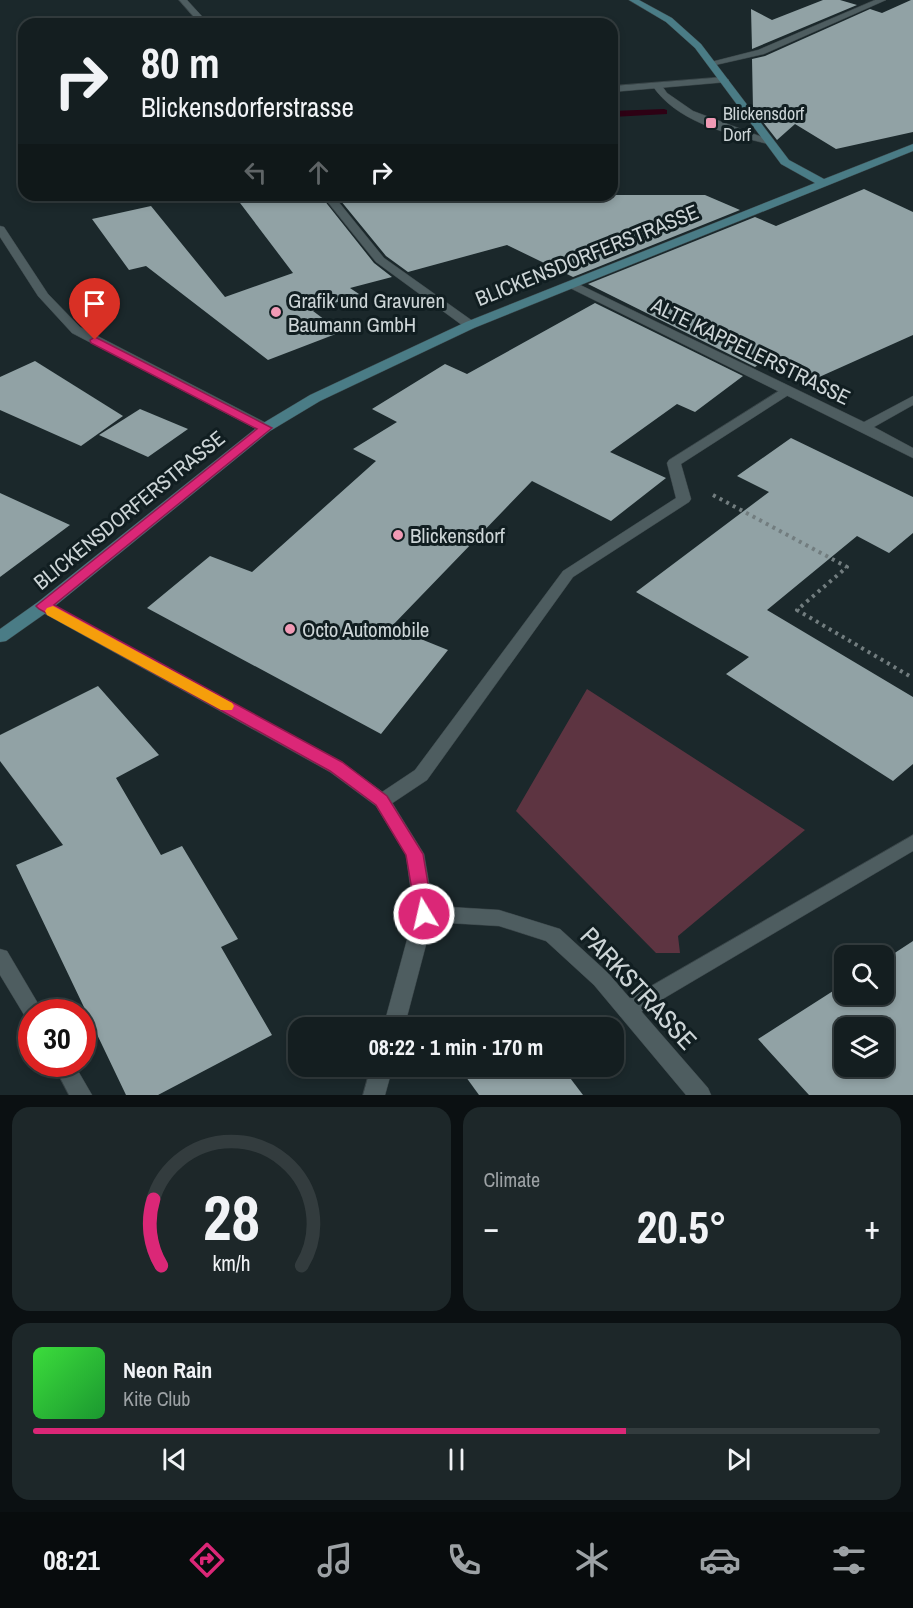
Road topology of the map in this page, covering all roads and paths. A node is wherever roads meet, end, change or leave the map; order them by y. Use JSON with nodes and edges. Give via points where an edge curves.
{"nodes":[{"id":1,"x":183,"y":0,"type":"edge"},
{"id":2,"x":633,"y":0,"type":"edge"},
{"id":3,"x":882,"y":0,"type":"edge"},
{"id":4,"x":200,"y":18,"type":"edge"},
{"id":5,"x":711,"y":63,"type":"junction"},
{"id":6,"x":724,"y":80,"type":"junction"},
{"id":7,"x":657,"y":85,"type":"junction"},
{"id":8,"x":618,"y":88,"type":"edge"},
{"id":9,"x":768,"y":141,"type":"junction"},
{"id":10,"x":913,"y":147,"type":"edge"},
{"id":11,"x":822,"y":182,"type":"junction"},
{"id":12,"x":332,"y":201,"type":"edge"},
{"id":13,"x":0,"y":229,"type":"edge"},
{"id":14,"x":572,"y":285,"type":"junction"},
{"id":15,"x":470,"y":325,"type":"junction"},
{"id":16,"x":785,"y":391,"type":"junction"},
{"id":17,"x":913,"y":400,"type":"edge"},
{"id":18,"x":864,"y":427,"type":"junction"},
{"id":19,"x":266,"y":428,"type":"junction"},
{"id":20,"x":913,"y":454,"type":"edge"},
{"id":21,"x":680,"y":486,"type":"junction"},
{"id":22,"x":44,"y":606,"type":"junction"},
{"id":23,"x":0,"y":637,"type":"edge"},
{"id":24,"x":913,"y":678,"type":"edge"},
{"id":25,"x":382,"y":801,"type":"junction"},
{"id":26,"x":913,"y":842,"type":"edge"},
{"id":27,"x":424,"y":914,"type":"junction"},
{"id":28,"x":0,"y":957,"type":"edge"},
{"id":29,"x":25,"y":999,"type":"edge"},
{"id":30,"x":627,"y":1010,"type":"junction"},
{"id":31,"x":396,"y":1017,"type":"edge"},
{"id":32,"x":71,"y":1077,"type":"edge"},
{"id":33,"x":379,"y":1077,"type":"edge"},
{"id":34,"x":81,"y":1095,"type":"edge"},
{"id":35,"x":374,"y":1095,"type":"edge"},
{"id":36,"x":700,"y":1095,"type":"edge"}],
"edges":[{"from":1,"to":4,"type":"street"},
{"from":2,"to":5,"type":"street","via":[[669,20]]},
{"from":3,"to":5,"type":"street","via":[[761,52]]},
{"from":5,"to":6,"type":"street"},
{"from":6,"to":7,"type":"street"},
{"from":6,"to":9,"type":"street"},
{"from":7,"to":8,"type":"street"},
{"from":7,"to":9,"type":"street","via":[[683,109],[737,134]]},
{"from":9,"to":11,"type":"street","via":[[785,162]]},
{"from":10,"to":11,"type":"street","name":"BLICKENSDORFERSTRASSE"},
{"from":11,"to":14,"type":"street","name":"BLICKENSDORFERSTRASSE"},
{"from":12,"to":15,"type":"street","via":[[380,260]]},
{"from":13,"to":19,"type":"street","via":[[44,296],[76,330]]},
{"from":14,"to":15,"type":"street","name":"BLICKENSDORFERSTRASSE"},
{"from":14,"to":16,"type":"street","name":"ALTE KAPPELERSTRASSE"},
{"from":15,"to":19,"type":"street","name":"BLICKENSDORFERSTRASSE","via":[[315,398]]},
{"from":16,"to":18,"type":"street","name":"ALTE KAPPELERSTRASSE"},
{"from":16,"to":21,"type":"street","via":[[674,463]]},
{"from":17,"to":18,"type":"street"},
{"from":18,"to":20,"type":"street","name":"ALTE KAPPELERSTRASSE"},
{"from":19,"to":22,"type":"street","name":"BLICKENSDORFERSTRASSE"},
{"from":21,"to":24,"type":"path","via":[[698,488],[847,567],[797,610]]},
{"from":21,"to":25,"type":"street","via":[[684,498],[568,574],[421,775]]},
{"from":22,"to":23,"type":"street","name":"BLICKENSDORFERSTRASSE"},
{"from":22,"to":25,"type":"street","via":[[336,767]]},
{"from":25,"to":27,"type":"street","via":[[415,854]]},
{"from":26,"to":30,"type":"street"},
{"from":27,"to":30,"type":"street","name":"PARKSTRASSE","via":[[499,918],[553,935],[601,979]]},
{"from":27,"to":31,"type":"street"},
{"from":28,"to":29,"type":"street"},
{"from":30,"to":36,"type":"street","name":"PARKSTRASSE"},
{"from":32,"to":34,"type":"street"},
{"from":33,"to":35,"type":"street"}]}
